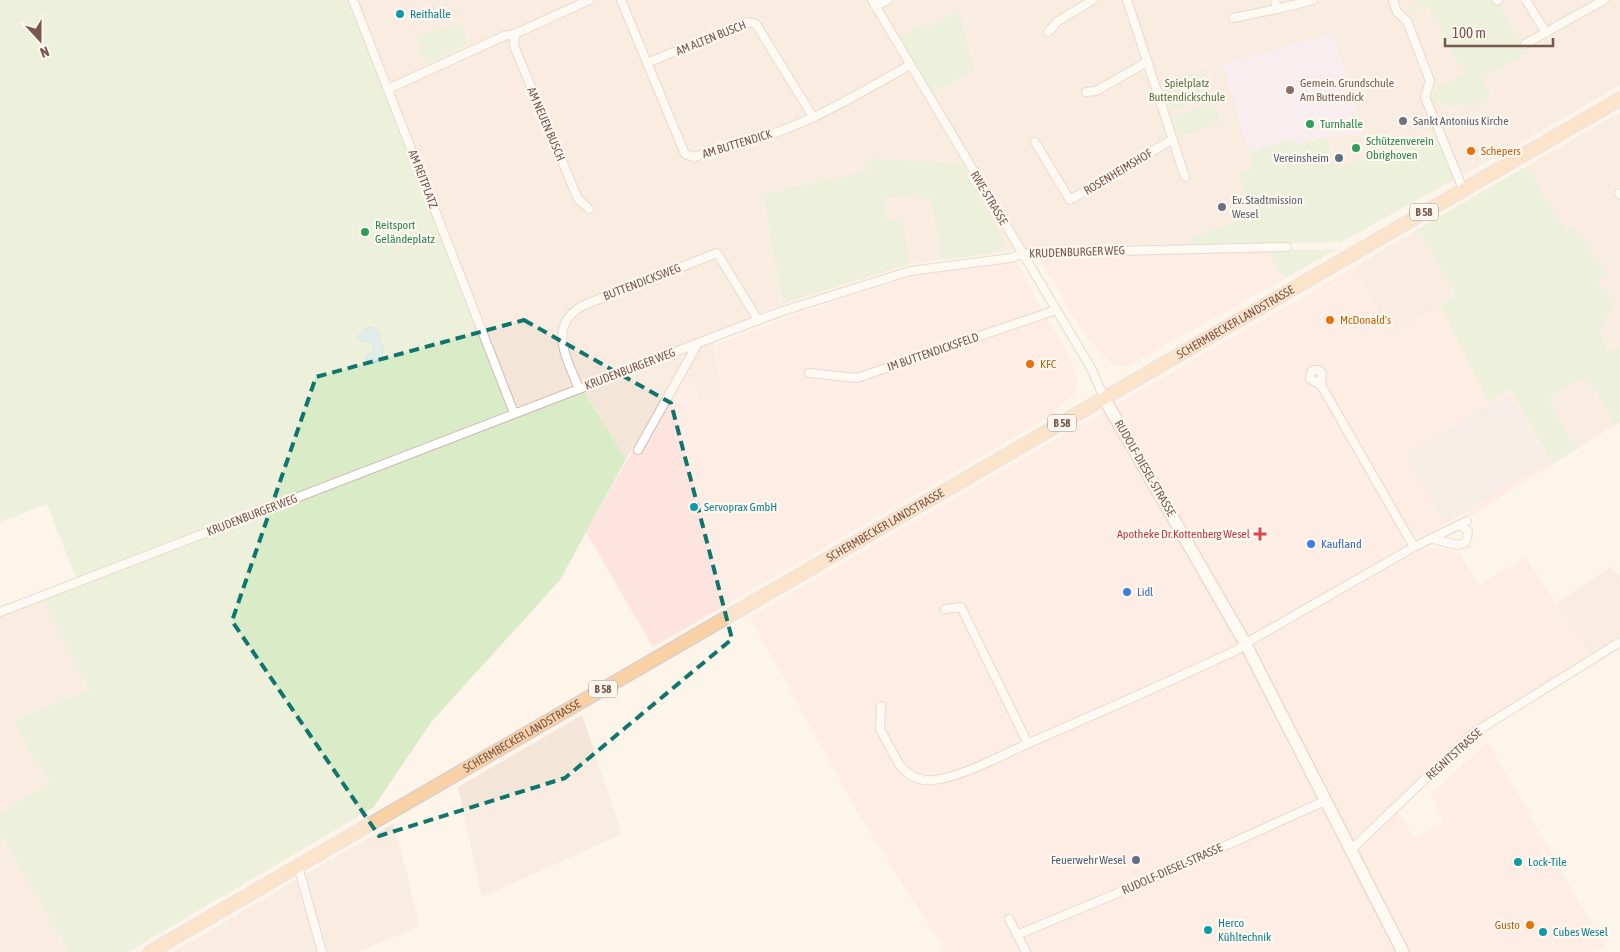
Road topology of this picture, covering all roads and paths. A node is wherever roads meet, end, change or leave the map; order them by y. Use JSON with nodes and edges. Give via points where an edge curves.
{"nodes":[{"id":1,"x":353,"y":0,"type":"edge"},
{"id":2,"x":589,"y":0,"type":"edge"},
{"id":3,"x":621,"y":0,"type":"edge"},
{"id":4,"x":888,"y":0,"type":"edge"},
{"id":5,"x":1093,"y":0,"type":"edge"},
{"id":6,"x":1127,"y":0,"type":"edge"},
{"id":7,"x":1275,"y":0,"type":"edge"},
{"id":8,"x":1313,"y":0,"type":"edge"},
{"id":9,"x":1393,"y":0,"type":"edge"},
{"id":10,"x":1526,"y":0,"type":"edge"},
{"id":11,"x":1604,"y":0,"type":"edge"},
{"id":12,"x":873,"y":3,"type":"edge"},
{"id":13,"x":1277,"y":9,"type":"junction"},
{"id":14,"x":1234,"y":18,"type":"dead end"},
{"id":15,"x":1048,"y":32,"type":"dead end"},
{"id":16,"x":1546,"y":33,"type":"junction"},
{"id":17,"x":515,"y":34,"type":"junction"},
{"id":18,"x":1526,"y":44,"type":"dead end"},
{"id":19,"x":1147,"y":62,"type":"junction"},
{"id":20,"x":648,"y":63,"type":"junction"},
{"id":21,"x":910,"y":65,"type":"junction"},
{"id":22,"x":388,"y":89,"type":"junction"},
{"id":23,"x":1086,"y":92,"type":"dead end"},
{"id":24,"x":1620,"y":99,"type":"edge"},
{"id":25,"x":813,"y":117,"type":"junction"},
{"id":26,"x":1172,"y":139,"type":"junction"},
{"id":27,"x":1035,"y":142,"type":"dead end"},
{"id":28,"x":1185,"y":177,"type":"dead end"},
{"id":29,"x":1463,"y":189,"type":"junction"},
{"id":30,"x":589,"y":209,"type":"dead end"},
{"id":31,"x":1287,"y":247,"type":"dead end"},
{"id":32,"x":1022,"y":254,"type":"junction"},
{"id":33,"x":1056,"y":310,"type":"junction"},
{"id":34,"x":758,"y":320,"type":"junction"},
{"id":35,"x":698,"y":343,"type":"junction"},
{"id":36,"x":809,"y":373,"type":"dead end"},
{"id":37,"x":1322,"y":385,"type":"dead end"},
{"id":38,"x":579,"y":389,"type":"junction"},
{"id":39,"x":1104,"y":398,"type":"junction"},
{"id":40,"x":514,"y":413,"type":"junction"},
{"id":41,"x":638,"y":450,"type":"dead end"},
{"id":42,"x":1433,"y":538,"type":"junction"},
{"id":43,"x":1414,"y":547,"type":"junction"},
{"id":44,"x":946,"y":608,"type":"dead end"},
{"id":45,"x":0,"y":612,"type":"edge"},
{"id":46,"x":1620,"y":642,"type":"edge"},
{"id":47,"x":1245,"y":643,"type":"junction"},
{"id":48,"x":880,"y":706,"type":"dead end"},
{"id":49,"x":1028,"y":744,"type":"junction"},
{"id":50,"x":1326,"y":801,"type":"junction"},
{"id":51,"x":1351,"y":850,"type":"junction"},
{"id":52,"x":298,"y":866,"type":"junction"},
{"id":53,"x":1009,"y":918,"type":"dead end"},
{"id":54,"x":1017,"y":935,"type":"junction"},
{"id":55,"x":150,"y":952,"type":"edge"},
{"id":56,"x":322,"y":952,"type":"edge"},
{"id":57,"x":1026,"y":952,"type":"edge"},
{"id":58,"x":1403,"y":952,"type":"edge"}],
"edges":[{"from":1,"to":22,"type":"street","name":"AM REITPLATZ"},
{"from":2,"to":17,"type":"street"},
{"from":3,"to":20,"type":"street","name":"AM BUTTENDICK"},
{"from":4,"to":12,"type":"street"},
{"from":5,"to":15,"type":"street","via":[[1058,20]]},
{"from":6,"to":19,"type":"street"},
{"from":7,"to":13,"type":"street"},
{"from":8,"to":13,"type":"street"},
{"from":9,"to":29,"type":"street","via":[[1407,21],[1430,81],[1425,97]]},
{"from":10,"to":16,"type":"street"},
{"from":11,"to":16,"type":"street"},
{"from":12,"to":21,"type":"street","name":"RWE-STRASSE"},
{"from":13,"to":14,"type":"street"},
{"from":16,"to":18,"type":"street"},
{"from":17,"to":22,"type":"street","via":[[504,36]]},
{"from":17,"to":30,"type":"street","name":"AM NEUEN BUSCH","via":[[514,46],[578,199]]},
{"from":19,"to":23,"type":"street","via":[[1096,91]]},
{"from":19,"to":26,"type":"street"},
{"from":20,"to":25,"type":"street","name":"AM ALTEN BUSCH","via":[[752,22]]},
{"from":20,"to":25,"type":"street","name":"AM BUTTENDICK","via":[[688,156],[732,148]]},
{"from":21,"to":25,"type":"street","name":"AM BUTTENDICK"},
{"from":21,"to":32,"type":"street","name":"RWE-STRASSE"},
{"from":22,"to":40,"type":"street","name":"AM REITPLATZ"},
{"from":24,"to":29,"type":"main road","name":"SCHERMBECKER LANDSTRASSE","number":"B 58"},
{"from":26,"to":27,"type":"street","name":"ROSENHEIMSHOF","via":[[1070,200]]},
{"from":26,"to":28,"type":"street"},
{"from":29,"to":39,"type":"main road","name":"SCHERMBECKER LANDSTRASSE","number":"B 58"},
{"from":31,"to":32,"type":"street","name":"KRUDENBURGER WEG"},
{"from":32,"to":33,"type":"street","name":"RWE-STRASSE"},
{"from":32,"to":34,"type":"street","name":"KRUDENBURGER WEG","via":[[910,270]]},
{"from":33,"to":36,"type":"street","name":"IM BUTTENDICKSFELD","via":[[857,378]]},
{"from":33,"to":39,"type":"street","name":"RWE-STRASSE","via":[[1091,368]]},
{"from":34,"to":35,"type":"street","name":"KRUDENBURGER WEG"},
{"from":34,"to":38,"type":"street","name":"BUTTENDICKSWEG","via":[[717,253],[584,305],[568,316],[562,336]]},
{"from":35,"to":38,"type":"street","name":"KRUDENBURGER WEG"},
{"from":35,"to":41,"type":"street"},
{"from":37,"to":43,"type":"street"},
{"from":38,"to":40,"type":"street","name":"KRUDENBURGER WEG"},
{"from":39,"to":47,"type":"street","name":"RUDOLF-DIESEL-STRASSE"},
{"from":39,"to":52,"type":"main road","name":"SCHERMBECKER LANDSTRASSE","number":"B 58"},
{"from":40,"to":45,"type":"street","name":"KRUDENBURGER WEG"},
{"from":42,"to":42,"type":"street","via":[[1464,523],[1468,532],[1465,543],[1457,545]]},
{"from":42,"to":43,"type":"street"},
{"from":43,"to":47,"type":"street"},
{"from":44,"to":49,"type":"street","via":[[960,607]]},
{"from":46,"to":51,"type":"street","name":"REGNITSTRASSE","via":[[1472,734]]},
{"from":47,"to":49,"type":"street","via":[[1118,705]]},
{"from":47,"to":50,"type":"street","name":"RUDOLF-DIESEL-STRASSE"},
{"from":48,"to":49,"type":"street","via":[[880,729],[900,766],[910,776],[924,781],[942,779],[973,768]]},
{"from":50,"to":51,"type":"street","name":"RUDOLF-DIESEL-STRASSE"},
{"from":50,"to":54,"type":"street","name":"RUDOLF-DIESEL-STRASSE"},
{"from":51,"to":58,"type":"street","name":"RUDOLF-DIESEL-STRASSE"},
{"from":52,"to":55,"type":"main road","name":"SCHERMBECKER LANDSTRASSE","number":"B 58"},
{"from":52,"to":56,"type":"street"},
{"from":53,"to":54,"type":"street"},
{"from":54,"to":57,"type":"street"}]}
